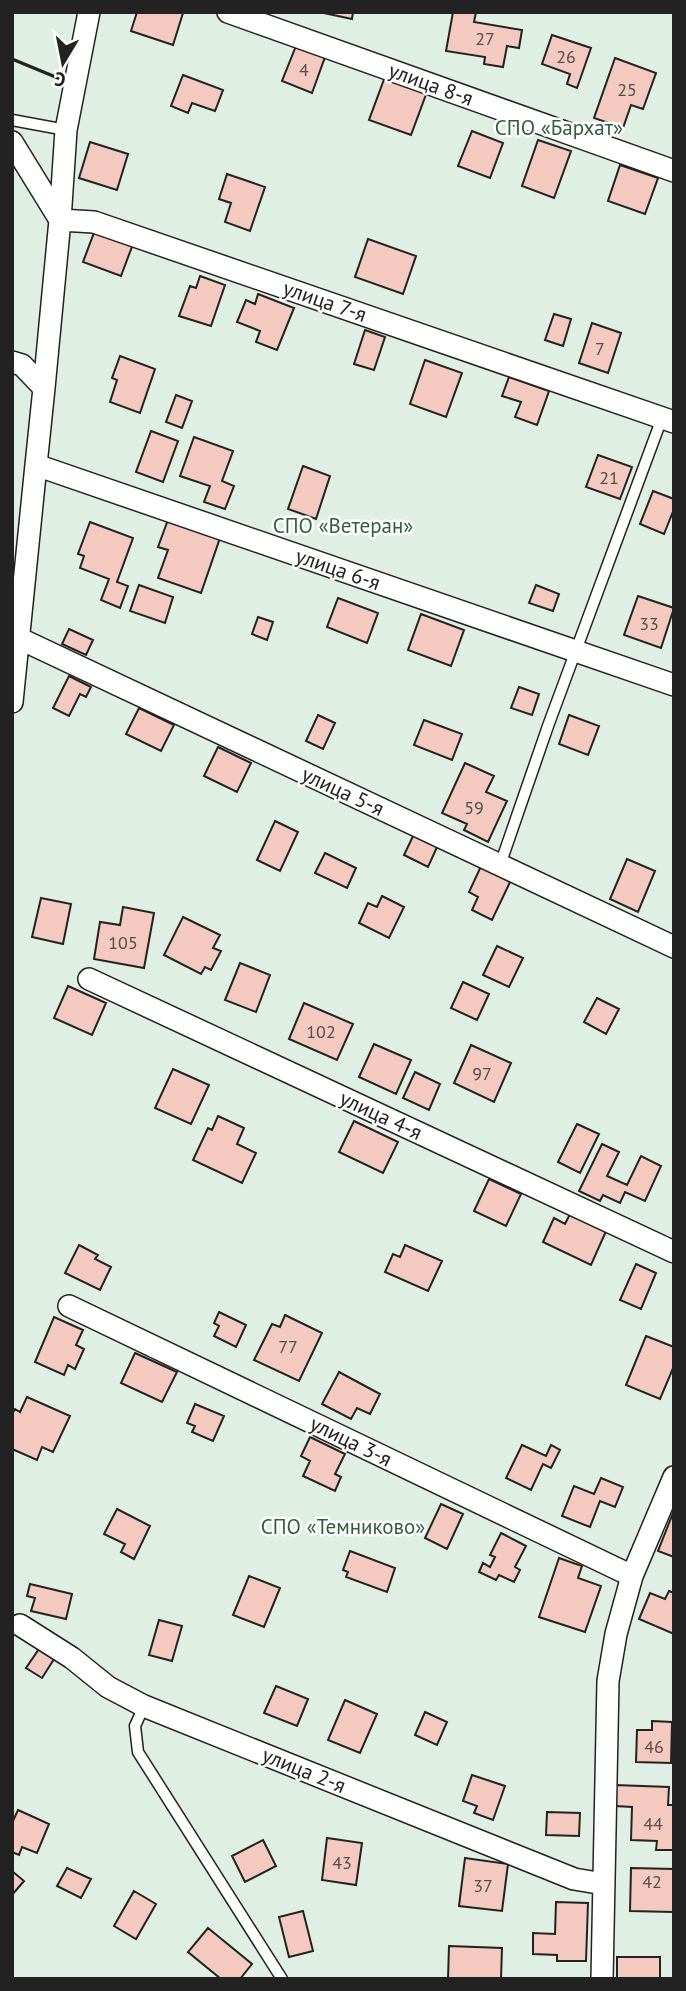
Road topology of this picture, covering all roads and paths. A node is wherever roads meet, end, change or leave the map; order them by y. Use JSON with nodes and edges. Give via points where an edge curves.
{"nodes":[{"id":1,"x":89,"y":12,"type":"edge"},
{"id":2,"x":228,"y":12,"type":"edge"},
{"id":3,"x":12,"y":120,"type":"edge"},
{"id":4,"x":66,"y":130,"type":"junction"},
{"id":5,"x":12,"y":142,"type":"edge"},
{"id":6,"x":674,"y":171,"type":"edge"},
{"id":7,"x":60,"y":220,"type":"junction"},
{"id":8,"x":12,"y":362,"type":"edge"},
{"id":9,"x":44,"y":388,"type":"junction"},
{"id":10,"x":668,"y":420,"type":"edge"},
{"id":11,"x":36,"y":465,"type":"junction"},
{"id":12,"x":16,"y":636,"type":"edge"},
{"id":13,"x":576,"y":651,"type":"junction"},
{"id":14,"x":674,"y":685,"type":"edge"},
{"id":15,"x":12,"y":702,"type":"edge"},
{"id":16,"x":500,"y":865,"type":"junction"},
{"id":17,"x":674,"y":947,"type":"edge"},
{"id":18,"x":89,"y":979,"type":"dead end"},
{"id":19,"x":674,"y":1252,"type":"edge"},
{"id":20,"x":69,"y":1306,"type":"dead end"},
{"id":21,"x":674,"y":1477,"type":"edge"},
{"id":22,"x":632,"y":1576,"type":"junction"},
{"id":23,"x":20,"y":1625,"type":"dead end"},
{"id":24,"x":144,"y":1706,"type":"junction"},
{"id":25,"x":604,"y":1884,"type":"junction"},
{"id":26,"x":282,"y":1979,"type":"edge"},
{"id":27,"x":602,"y":1979,"type":"edge"}],
"edges":[{"from":1,"to":4,"type":"street"},
{"from":2,"to":6,"type":"street","name":"улица 8-я"},
{"from":3,"to":4,"type":"lane"},
{"from":4,"to":7,"type":"street"},
{"from":5,"to":7,"type":"street"},
{"from":7,"to":9,"type":"street"},
{"from":7,"to":10,"type":"street","name":"улица 7-я","via":[[94,222]]},
{"from":8,"to":9,"type":"street","via":[[22,365]]},
{"from":9,"to":11,"type":"street"},
{"from":10,"to":13,"type":"lane"},
{"from":11,"to":12,"type":"street"},
{"from":11,"to":13,"type":"street","name":"улица 6-я"},
{"from":12,"to":15,"type":"street"},
{"from":12,"to":16,"type":"street","name":"улица 5-я"},
{"from":13,"to":14,"type":"street","name":"улица 6-я"},
{"from":13,"to":16,"type":"lane"},
{"from":16,"to":17,"type":"street","name":"улица 5-я"},
{"from":18,"to":19,"type":"street","name":"улица 4-я"},
{"from":20,"to":22,"type":"street","name":"улица 3-я"},
{"from":21,"to":22,"type":"street"},
{"from":22,"to":25,"type":"street","via":[[608,1681]]},
{"from":23,"to":24,"type":"street","name":"улица 2-я","via":[[108,1687]]},
{"from":24,"to":25,"type":"street","name":"улица 2-я","via":[[574,1879]]},
{"from":24,"to":26,"type":"lane","via":[[135,1726],[138,1752]]},
{"from":25,"to":27,"type":"street"}]}
